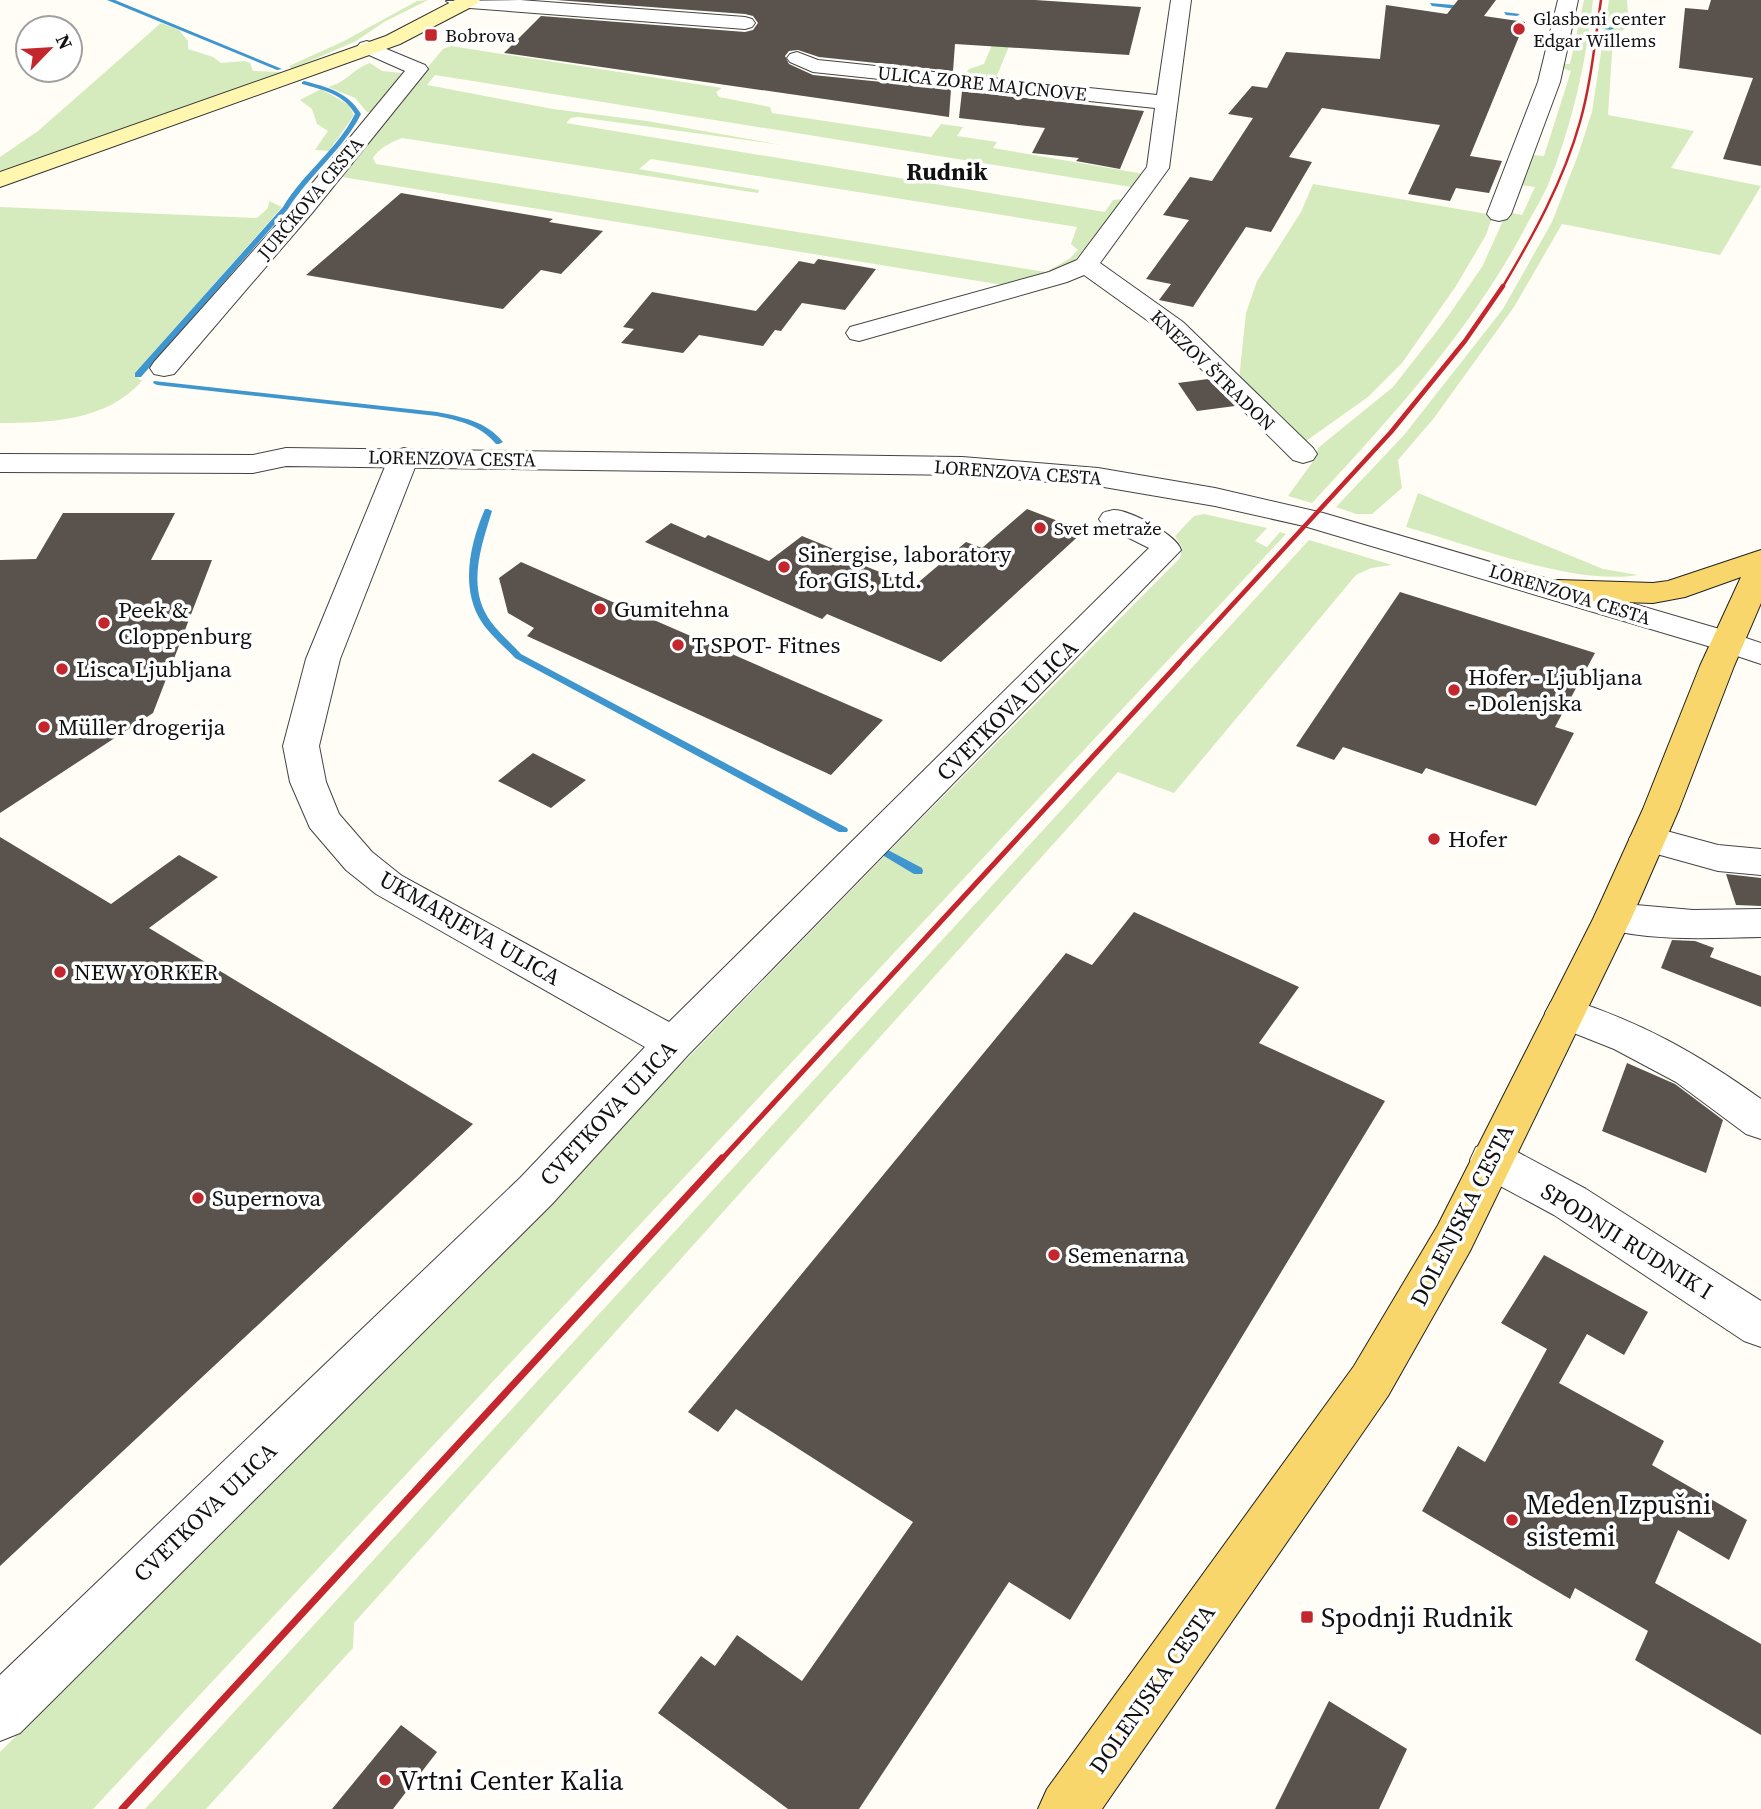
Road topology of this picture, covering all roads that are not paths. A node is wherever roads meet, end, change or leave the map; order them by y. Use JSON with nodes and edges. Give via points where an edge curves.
{"nodes":[{"id":1,"x":1568,"y":0,"type":"edge"},
{"id":2,"x":463,"y":1,"type":"edge"},
{"id":3,"x":1173,"y":1,"type":"edge"},
{"id":4,"x":745,"y":23,"type":"dead end"},
{"id":5,"x":367,"y":47,"type":"junction"},
{"id":6,"x":797,"y":58,"type":"dead end"},
{"id":7,"x":1169,"y":103,"type":"junction"},
{"id":8,"x":0,"y":180,"type":"edge"},
{"id":9,"x":1499,"y":214,"type":"dead end"},
{"id":10,"x":1086,"y":265,"type":"junction"},
{"id":11,"x":859,"y":333,"type":"dead end"},
{"id":12,"x":164,"y":368,"type":"dead end"},
{"id":13,"x":0,"y":449,"type":"edge"},
{"id":14,"x":1303,"y":454,"type":"dead end"},
{"id":15,"x":286,"y":457,"type":"junction"},
{"id":16,"x":404,"y":457,"type":"junction"},
{"id":17,"x":0,"y":463,"type":"edge"},
{"id":18,"x":1114,"y":519,"type":"dead end"},
{"id":19,"x":1761,"y":559,"type":"edge"},
{"id":20,"x":1761,"y":567,"type":"edge"},
{"id":21,"x":1558,"y":590,"type":"junction"},
{"id":22,"x":1728,"y":642,"type":"junction"},
{"id":23,"x":1761,"y":654,"type":"edge"},
{"id":24,"x":1648,"y":839,"type":"junction"},
{"id":25,"x":1761,"y":862,"type":"edge"},
{"id":26,"x":1613,"y":918,"type":"junction"},
{"id":27,"x":1761,"y":923,"type":"edge"},
{"id":28,"x":1565,"y":1013,"type":"junction"},
{"id":29,"x":673,"y":1044,"type":"junction"},
{"id":30,"x":1761,"y":1122,"type":"edge"},
{"id":31,"x":1492,"y":1160,"type":"junction"},
{"id":32,"x":1761,"y":1326,"type":"edge"},
{"id":33,"x":0,"y":1713,"type":"edge"},
{"id":34,"x":1067,"y":1809,"type":"edge"}],
"edges":[{"from":1,"to":9,"type":"street","via":[[1538,121]]},
{"from":2,"to":4,"type":"street"},
{"from":2,"to":5,"type":"main road"},
{"from":3,"to":7,"type":"street"},
{"from":5,"to":8,"type":"main road"},
{"from":5,"to":12,"type":"street","name":"JURČKOVA CESTA","via":[[418,69]]},
{"from":6,"to":7,"type":"street","name":"ULICA ZORE MAJCNOVE","via":[[813,65]]},
{"from":7,"to":10,"type":"street","via":[[1158,168]]},
{"from":10,"to":11,"type":"street"},
{"from":10,"to":14,"type":"street","name":"KNEZOV ŠTRADON","via":[[1131,292],[1168,323]]},
{"from":13,"to":15,"type":"street","name":"LORENZOVA CESTA","via":[[263,450]]},
{"from":15,"to":16,"type":"street","name":"LORENZOVA CESTA"},
{"from":15,"to":17,"type":"street","name":"LORENZOVA CESTA","via":[[253,464]]},
{"from":16,"to":21,"type":"street","name":"LORENZOVA CESTA","via":[[962,466],[1098,477],[1267,508]]},
{"from":16,"to":29,"type":"street","name":"UKMARJEVA ULICA","via":[[323,659],[301,746],[308,782],[323,819],[359,862],[389,885]]},
{"from":18,"to":29,"type":"street","name":"CVETKOVA ULICA","via":[[1159,541],[1165,550]]},
{"from":19,"to":21,"type":"main road","via":[[1674,590]]},
{"from":20,"to":22,"type":"main road","name":"DOLENJSKA CESTA"},
{"from":21,"to":22,"type":"street","name":"LORENZOVA CESTA"},
{"from":22,"to":23,"type":"street","name":"LORENZOVA CESTA"},
{"from":22,"to":24,"type":"main road","name":"DOLENJSKA CESTA"},
{"from":24,"to":25,"type":"street","via":[[1718,858]]},
{"from":24,"to":26,"type":"main road","name":"DOLENJSKA CESTA"},
{"from":26,"to":27,"type":"street"},
{"from":26,"to":28,"type":"main road","name":"DOLENJSKA CESTA"},
{"from":28,"to":30,"type":"street","via":[[1629,1038],[1691,1071]]},
{"from":28,"to":31,"type":"main road","name":"DOLENJSKA CESTA"},
{"from":29,"to":33,"type":"street","name":"CVETKOVA ULICA","via":[[536,1191]]},
{"from":31,"to":32,"type":"street","name":"SPODNJI RUDNIK I","via":[[1570,1202]]},
{"from":31,"to":34,"type":"main road","name":"DOLENJSKA CESTA","via":[[1454,1238],[1371,1381]]}]}
